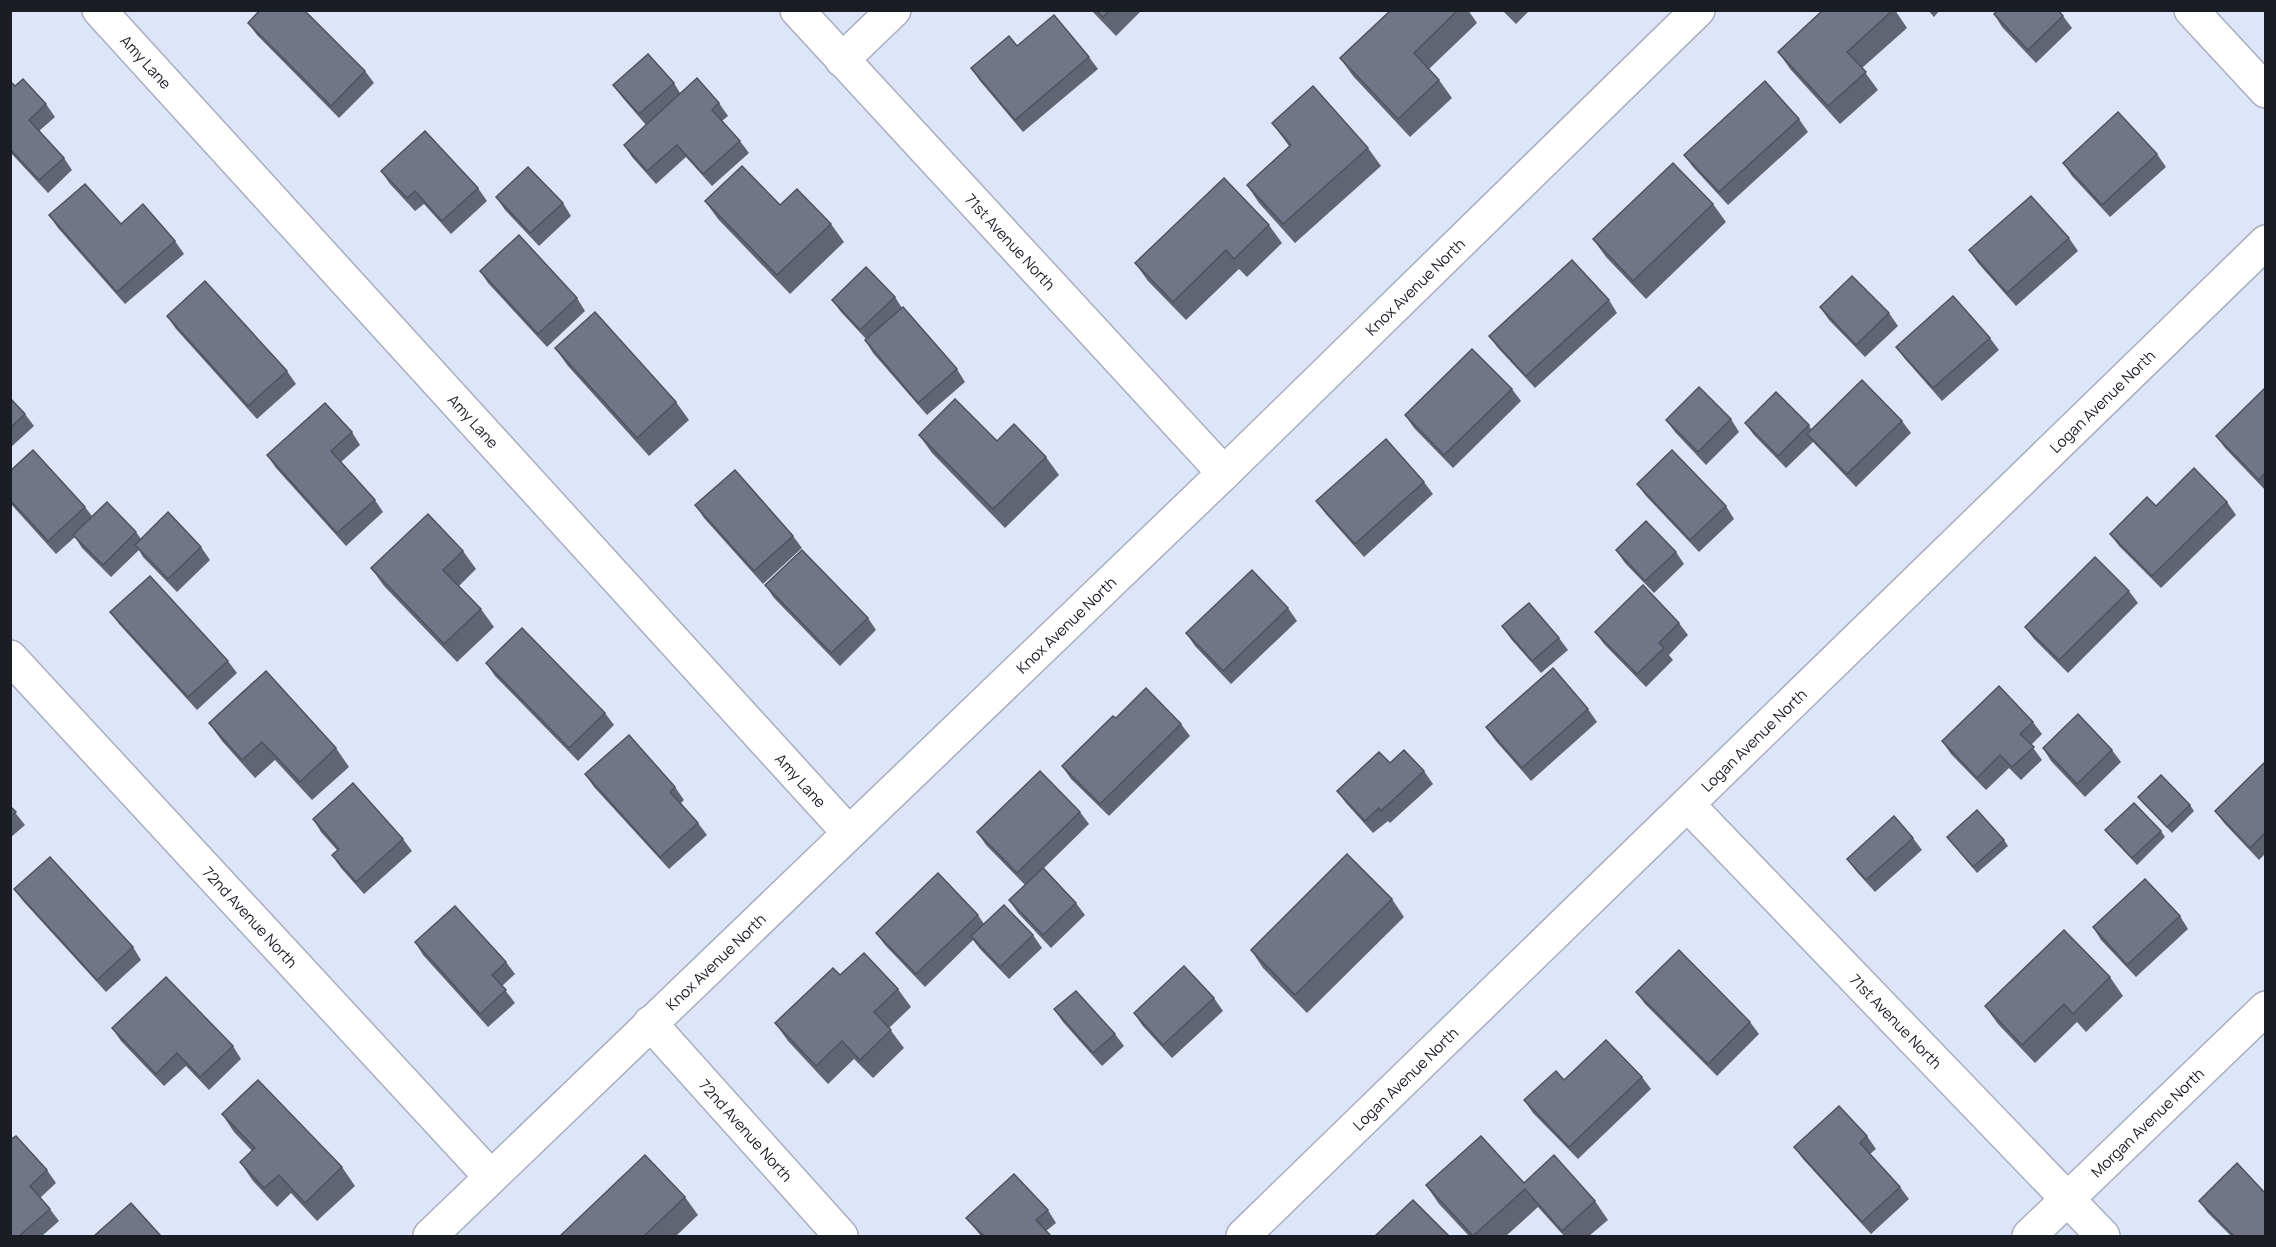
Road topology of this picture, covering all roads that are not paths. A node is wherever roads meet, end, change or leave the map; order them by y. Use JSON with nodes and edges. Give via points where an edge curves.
{"nodes":[{"id":1,"x":99,"y":10,"type":"edge"},
{"id":2,"x":797,"y":10,"type":"edge"},
{"id":3,"x":894,"y":10,"type":"edge"},
{"id":4,"x":1698,"y":10,"type":"edge"},
{"id":5,"x":2191,"y":10,"type":"edge"},
{"id":6,"x":843,"y":60,"type":"junction"},
{"id":7,"x":2265,"y":91,"type":"edge"},
{"id":8,"x":2265,"y":242,"type":"edge"},
{"id":9,"x":1224,"y":473,"type":"junction"},
{"id":10,"x":10,"y":657,"type":"edge"},
{"id":11,"x":1688,"y":806,"type":"junction"},
{"id":12,"x":849,"y":833,"type":"junction"},
{"id":13,"x":2265,"y":1008,"type":"edge"},
{"id":14,"x":650,"y":1023,"type":"junction"},
{"id":15,"x":491,"y":1177,"type":"junction"},
{"id":16,"x":2067,"y":1199,"type":"junction"},
{"id":17,"x":430,"y":1236,"type":"edge"},
{"id":18,"x":841,"y":1236,"type":"edge"},
{"id":19,"x":1243,"y":1236,"type":"edge"},
{"id":20,"x":2029,"y":1236,"type":"edge"},
{"id":21,"x":2103,"y":1236,"type":"edge"}],
"edges":[{"from":1,"to":12,"type":"street","name":"Amy Lane"},
{"from":2,"to":6,"type":"street","name":"71st Avenue North"},
{"from":3,"to":6,"type":"street"},
{"from":4,"to":9,"type":"street","name":"Knox Avenue North"},
{"from":5,"to":7,"type":"street"},
{"from":6,"to":9,"type":"street","name":"71st Avenue North"},
{"from":8,"to":11,"type":"street","name":"Logan Avenue North"},
{"from":9,"to":12,"type":"street","name":"Knox Avenue North"},
{"from":10,"to":15,"type":"street","name":"72nd Avenue North"},
{"from":11,"to":16,"type":"street","name":"71st Avenue North"},
{"from":11,"to":19,"type":"street","name":"Logan Avenue North"},
{"from":12,"to":14,"type":"street","name":"Knox Avenue North"},
{"from":13,"to":16,"type":"street","name":"Morgan Avenue North"},
{"from":14,"to":15,"type":"street","name":"Knox Avenue North"},
{"from":14,"to":18,"type":"street","name":"72nd Avenue North"},
{"from":15,"to":17,"type":"street","name":"Knox Avenue North"},
{"from":16,"to":20,"type":"street","name":"Morgan Avenue North"},
{"from":16,"to":21,"type":"street","name":"71st Avenue North"}]}
